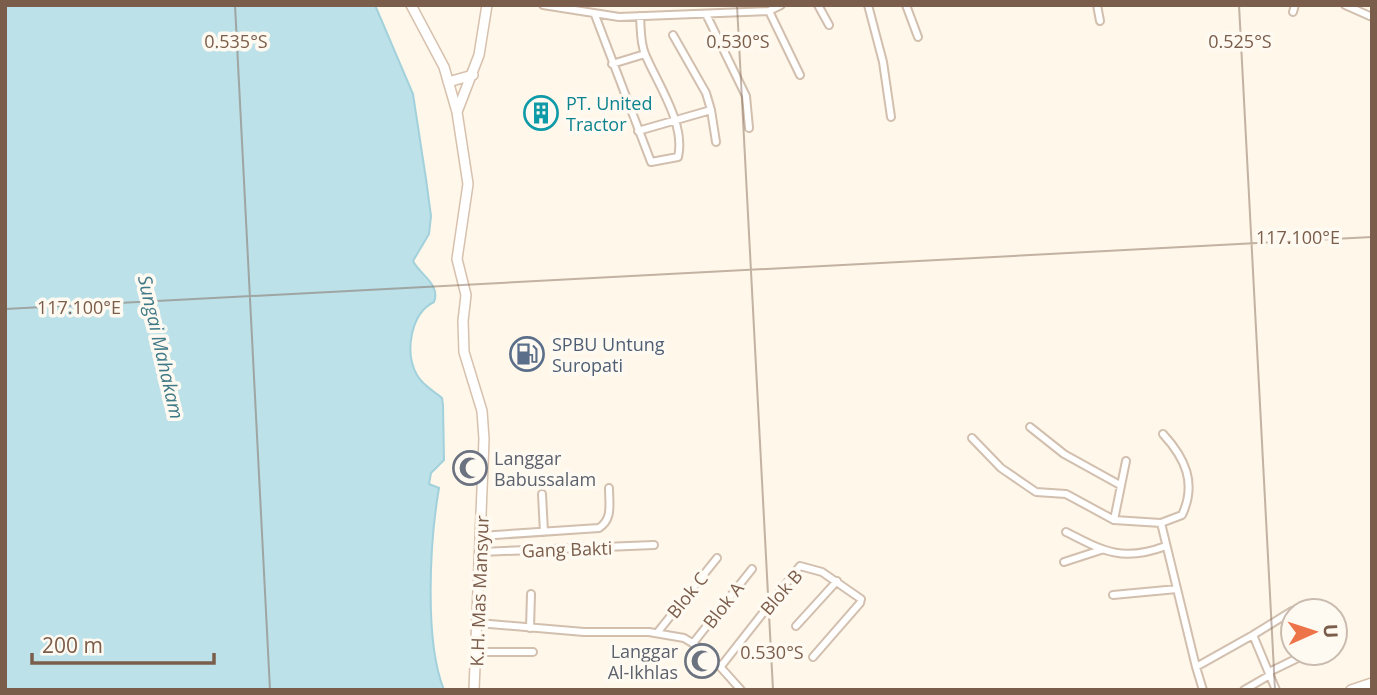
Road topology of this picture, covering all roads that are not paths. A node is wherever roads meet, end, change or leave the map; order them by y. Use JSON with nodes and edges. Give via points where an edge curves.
{"nodes":[{"id":1,"x":411,"y":5,"type":"edge"},
{"id":2,"x":487,"y":5,"type":"edge"},
{"id":3,"x":543,"y":5,"type":"edge"},
{"id":4,"x":699,"y":5,"type":"edge"},
{"id":5,"x":780,"y":5,"type":"edge"},
{"id":6,"x":818,"y":5,"type":"edge"},
{"id":7,"x":868,"y":5,"type":"edge"},
{"id":8,"x":906,"y":5,"type":"edge"},
{"id":9,"x":1097,"y":5,"type":"edge"},
{"id":10,"x":1345,"y":5,"type":"edge"},
{"id":11,"x":1353,"y":7,"type":"edge"},
{"id":12,"x":771,"y":8,"type":"edge"},
{"id":13,"x":702,"y":14,"type":"junction"},
{"id":14,"x":595,"y":16,"type":"junction"},
{"id":15,"x":640,"y":16,"type":"junction"},
{"id":16,"x":1372,"y":17,"type":"edge"},
{"id":17,"x":1100,"y":21,"type":"dead end"},
{"id":18,"x":829,"y":24,"type":"dead end"},
{"id":19,"x":673,"y":35,"type":"dead end"},
{"id":20,"x":918,"y":37,"type":"dead end"},
{"id":21,"x":645,"y":54,"type":"junction"},
{"id":22,"x":612,"y":64,"type":"junction"},
{"id":23,"x":473,"y":75,"type":"junction"},
{"id":24,"x":800,"y":75,"type":"dead end"},
{"id":25,"x":448,"y":82,"type":"junction"},
{"id":26,"x":711,"y":110,"type":"junction"},
{"id":27,"x":457,"y":112,"type":"junction"},
{"id":28,"x":891,"y":117,"type":"dead end"},
{"id":29,"x":673,"y":120,"type":"junction"},
{"id":30,"x":749,"y":128,"type":"dead end"},
{"id":31,"x":638,"y":131,"type":"junction"},
{"id":32,"x":716,"y":142,"type":"dead end"},
{"id":33,"x":1030,"y":427,"type":"dead end"},
{"id":34,"x":1163,"y":434,"type":"dead end"},
{"id":35,"x":972,"y":438,"type":"dead end"},
{"id":36,"x":484,"y":460,"type":"junction"},
{"id":37,"x":463,"y":461,"type":"dead end"},
{"id":38,"x":1126,"y":461,"type":"dead end"},
{"id":39,"x":1120,"y":485,"type":"junction"},
{"id":40,"x":609,"y":488,"type":"dead end"},
{"id":41,"x":542,"y":494,"type":"dead end"},
{"id":42,"x":1114,"y":520,"type":"junction"},
{"id":43,"x":1161,"y":523,"type":"junction"},
{"id":44,"x":544,"y":532,"type":"junction"},
{"id":45,"x":1066,"y":532,"type":"dead end"},
{"id":46,"x":480,"y":536,"type":"junction"},
{"id":47,"x":654,"y":545,"type":"dead end"},
{"id":48,"x":1166,"y":546,"type":"junction"},
{"id":49,"x":1101,"y":550,"type":"junction"},
{"id":50,"x":480,"y":552,"type":"junction"},
{"id":51,"x":717,"y":558,"type":"dead end"},
{"id":52,"x":1064,"y":562,"type":"dead end"},
{"id":53,"x":752,"y":569,"type":"dead end"},
{"id":54,"x":837,"y":581,"type":"junction"},
{"id":55,"x":1177,"y":589,"type":"junction"},
{"id":56,"x":531,"y":594,"type":"dead end"},
{"id":57,"x":1114,"y":595,"type":"dead end"},
{"id":58,"x":1279,"y":619,"type":"edge"},
{"id":59,"x":478,"y":623,"type":"junction"},
{"id":60,"x":796,"y":626,"type":"dead end"},
{"id":61,"x":530,"y":628,"type":"junction"},
{"id":62,"x":657,"y":633,"type":"junction"},
{"id":63,"x":1253,"y":635,"type":"junction"},
{"id":64,"x":694,"y":642,"type":"junction"},
{"id":65,"x":476,"y":652,"type":"junction"},
{"id":66,"x":533,"y":652,"type":"dead end"},
{"id":67,"x":813,"y":657,"type":"dead end"},
{"id":68,"x":722,"y":665,"type":"junction"},
{"id":69,"x":1196,"y":667,"type":"junction"},
{"id":70,"x":1282,"y":667,"type":"edge"},
{"id":71,"x":1269,"y":674,"type":"junction"},
{"id":72,"x":1372,"y":683,"type":"edge"},
{"id":73,"x":474,"y":690,"type":"edge"},
{"id":74,"x":741,"y":690,"type":"edge"},
{"id":75,"x":1203,"y":690,"type":"edge"},
{"id":76,"x":1244,"y":690,"type":"edge"},
{"id":77,"x":1276,"y":690,"type":"edge"},
{"id":78,"x":1351,"y":690,"type":"edge"}],
"edges":[{"from":1,"to":25,"type":"main road","name":"K.H. Mas Mansyur"},
{"from":2,"to":23,"type":"main road"},
{"from":3,"to":14,"type":"street"},
{"from":4,"to":13,"type":"street"},
{"from":5,"to":12,"type":"street"},
{"from":6,"to":18,"type":"street"},
{"from":7,"to":28,"type":"street"},
{"from":8,"to":20,"type":"street"},
{"from":9,"to":17,"type":"street"},
{"from":10,"to":11,"type":"street"},
{"from":11,"to":16,"type":"street"},
{"from":12,"to":13,"type":"street"},
{"from":12,"to":24,"type":"street"},
{"from":13,"to":15,"type":"street"},
{"from":13,"to":30,"type":"street","via":[[746,96]]},
{"from":14,"to":15,"type":"street"},
{"from":14,"to":22,"type":"street"},
{"from":15,"to":21,"type":"street"},
{"from":19,"to":26,"type":"street"},
{"from":21,"to":22,"type":"street"},
{"from":21,"to":29,"type":"street"},
{"from":22,"to":31,"type":"street"},
{"from":23,"to":25,"type":"main road"},
{"from":23,"to":27,"type":"main road"},
{"from":25,"to":27,"type":"main road","name":"K.H. Mas Mansyur"},
{"from":26,"to":29,"type":"street"},
{"from":26,"to":32,"type":"street"},
{"from":27,"to":36,"type":"main road","name":"K.H. Mas Mansyur","via":[[468,184],[457,260],[466,295],[464,352],[482,411]]},
{"from":29,"to":31,"type":"street"},
{"from":29,"to":31,"type":"street","via":[[678,157],[651,162]]},
{"from":33,"to":39,"type":"street","via":[[1064,454]]},
{"from":34,"to":43,"type":"street","via":[[1185,461],[1190,488],[1182,515]]},
{"from":35,"to":42,"type":"street","via":[[1028,489],[1066,494]]},
{"from":36,"to":37,"type":"street"},
{"from":36,"to":46,"type":"main road","name":"K.H. Mas Mansyur"},
{"from":38,"to":39,"type":"street"},
{"from":39,"to":42,"type":"street"},
{"from":40,"to":44,"type":"street","via":[[610,513],[605,524]]},
{"from":41,"to":44,"type":"street"},
{"from":42,"to":43,"type":"street"},
{"from":43,"to":48,"type":"street"},
{"from":44,"to":46,"type":"street"},
{"from":45,"to":49,"type":"street"},
{"from":46,"to":50,"type":"main road","name":"K.H. Mas Mansyur"},
{"from":47,"to":50,"type":"street","name":"Gang Bakti"},
{"from":48,"to":49,"type":"street","via":[[1124,555]]},
{"from":48,"to":55,"type":"street"},
{"from":49,"to":52,"type":"street"},
{"from":50,"to":59,"type":"main road","name":"K.H. Mas Mansyur"},
{"from":51,"to":62,"type":"street","name":"Blok C"},
{"from":53,"to":64,"type":"street","name":"Blok A"},
{"from":54,"to":60,"type":"street"},
{"from":54,"to":67,"type":"street","name":"Blok B","via":[[861,601]]},
{"from":54,"to":68,"type":"street","name":"Blok B","via":[[822,572],[797,567]]},
{"from":55,"to":57,"type":"street"},
{"from":55,"to":69,"type":"street"},
{"from":56,"to":61,"type":"street"},
{"from":58,"to":63,"type":"street"},
{"from":59,"to":61,"type":"street"},
{"from":59,"to":65,"type":"main road","name":"K.H. Mas Mansyur"},
{"from":61,"to":62,"type":"street"},
{"from":62,"to":64,"type":"street"},
{"from":63,"to":69,"type":"street"},
{"from":63,"to":71,"type":"street"},
{"from":64,"to":68,"type":"street"},
{"from":65,"to":66,"type":"street"},
{"from":65,"to":73,"type":"main road","name":"K.H. Mas Mansyur"},
{"from":68,"to":74,"type":"street"},
{"from":69,"to":75,"type":"street"},
{"from":70,"to":71,"type":"street"},
{"from":71,"to":76,"type":"street"},
{"from":71,"to":77,"type":"street"},
{"from":72,"to":78,"type":"main road"}]}
